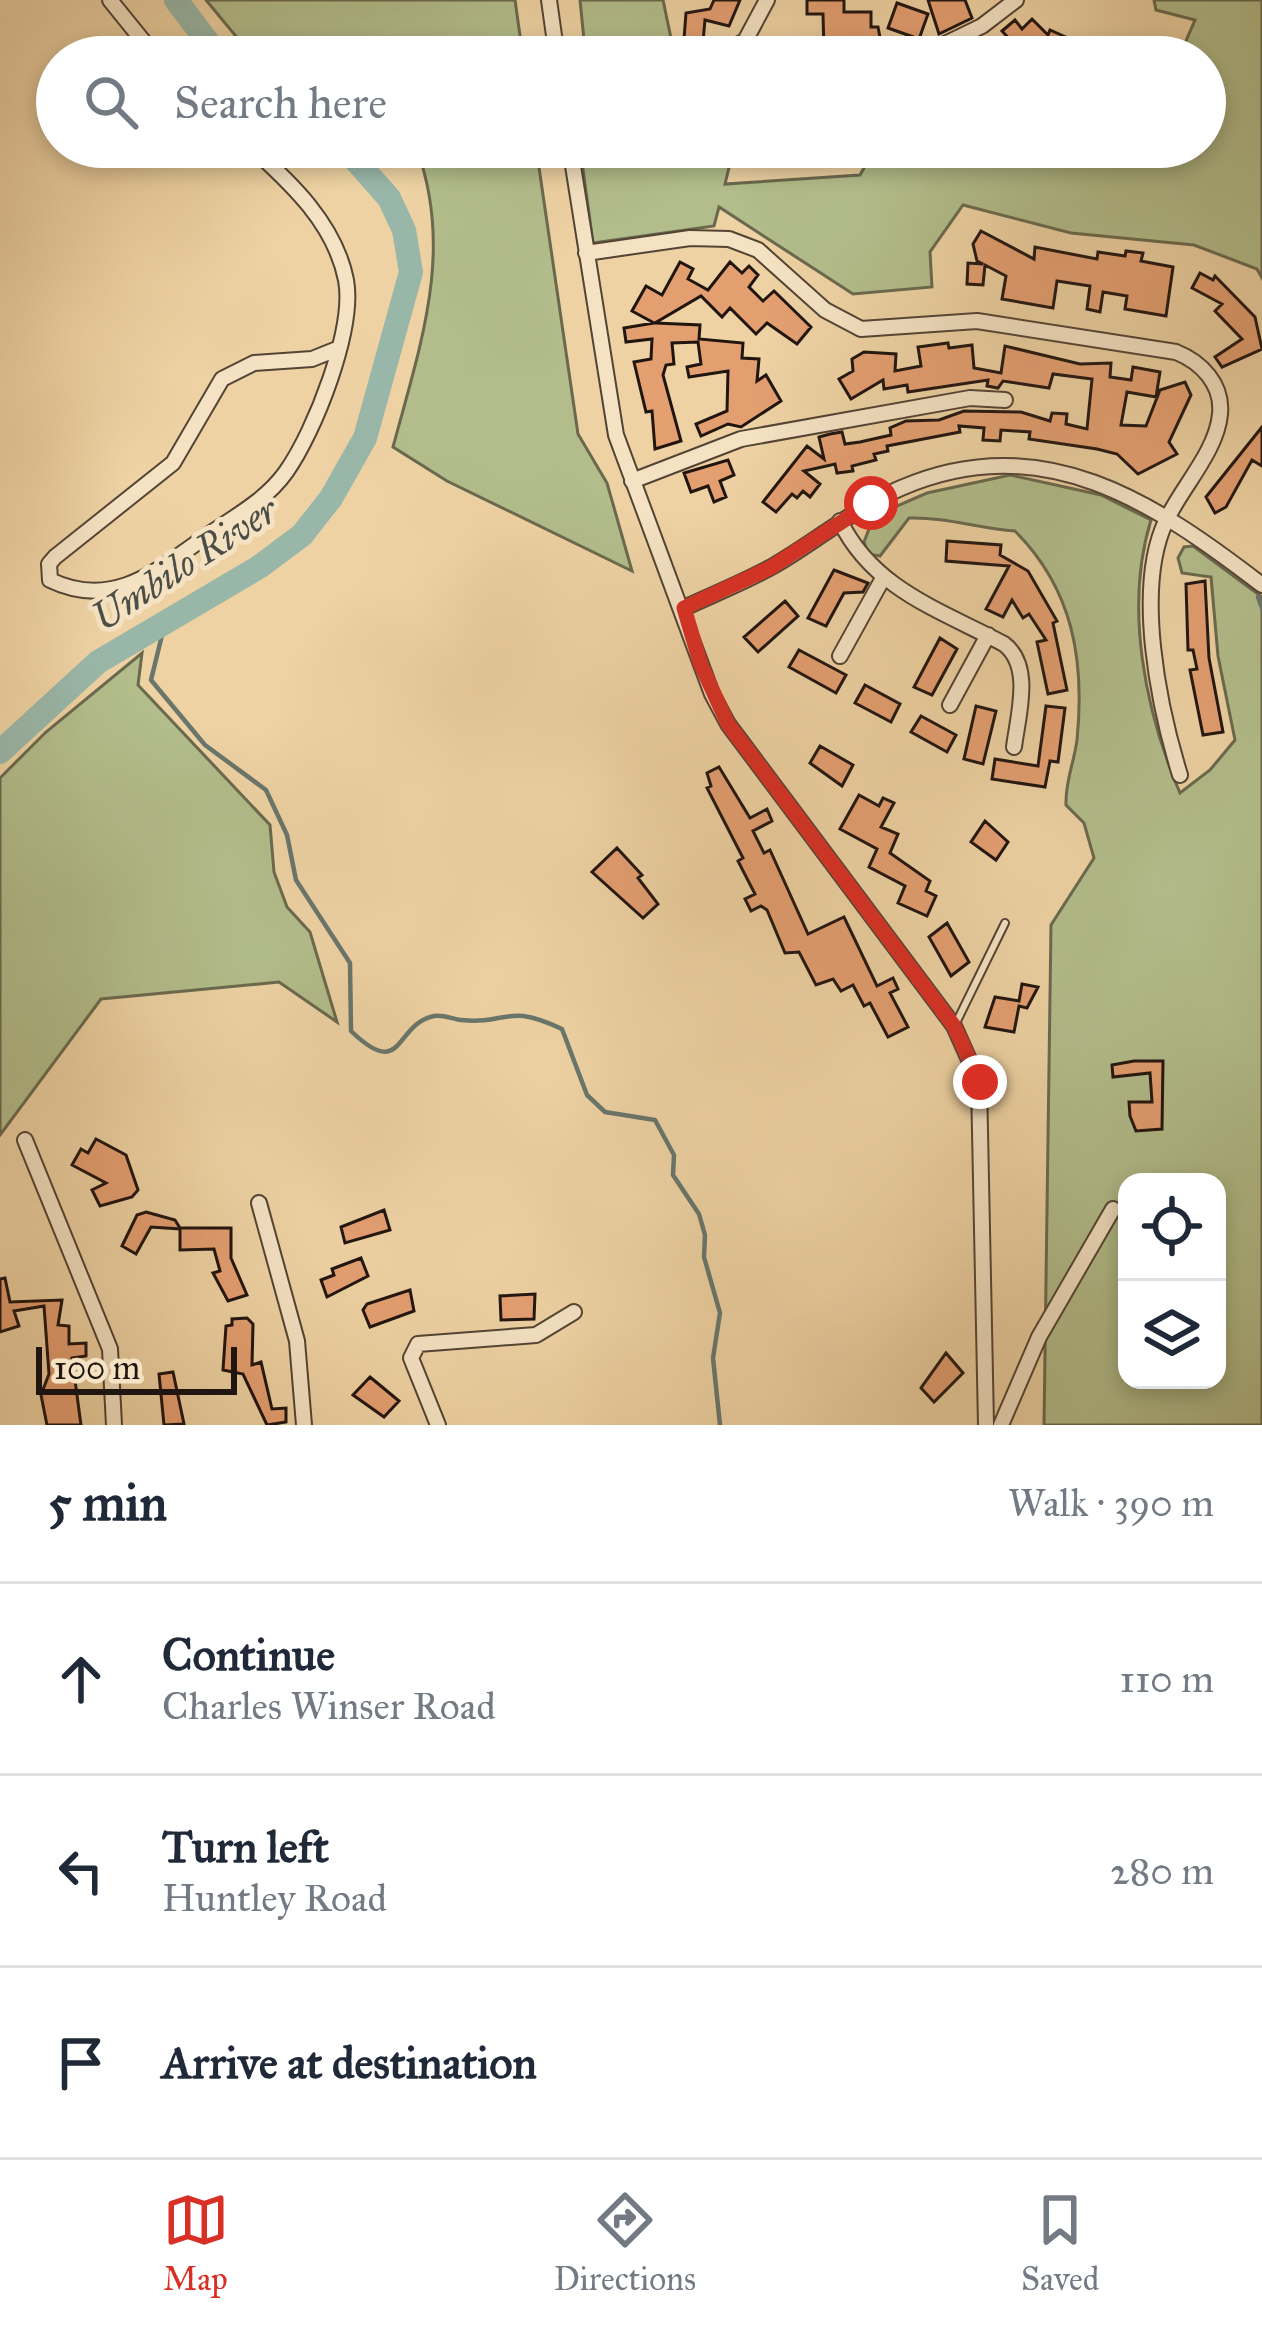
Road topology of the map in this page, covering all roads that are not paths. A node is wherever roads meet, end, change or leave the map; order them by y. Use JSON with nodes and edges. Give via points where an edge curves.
{"nodes":[{"id":1,"x":110,"y":0,"type":"edge"},
{"id":2,"x":549,"y":0,"type":"edge"},
{"id":3,"x":767,"y":0,"type":"edge"},
{"id":4,"x":1016,"y":0,"type":"edge"},
{"id":5,"x":139,"y":36,"type":"edge"},
{"id":6,"x":554,"y":36,"type":"edge"},
{"id":7,"x":750,"y":36,"type":"edge"},
{"id":8,"x":961,"y":36,"type":"edge"},
{"id":9,"x":271,"y":168,"type":"edge"},
{"id":10,"x":573,"y":168,"type":"edge"},
{"id":11,"x":586,"y":253,"type":"junction"},
{"id":12,"x":337,"y":349,"type":"junction"},
{"id":13,"x":1005,"y":400,"type":"dead end"},
{"id":14,"x":632,"y":481,"type":"junction"},
{"id":15,"x":1168,"y":516,"type":"junction"},
{"id":16,"x":840,"y":521,"type":"junction"},
{"id":17,"x":882,"y":580,"type":"junction"},
{"id":18,"x":1262,"y":585,"type":"edge"},
{"id":19,"x":684,"y":608,"type":"junction"},
{"id":20,"x":988,"y":635,"type":"junction"},
{"id":21,"x":839,"y":656,"type":"dead end"},
{"id":22,"x":950,"y":705,"type":"dead end"},
{"id":23,"x":1014,"y":747,"type":"dead end"},
{"id":24,"x":1180,"y":775,"type":"dead end"},
{"id":25,"x":1005,"y":923,"type":"dead end"},
{"id":26,"x":954,"y":1026,"type":"junction"},
{"id":27,"x":26,"y":1140,"type":"dead end"},
{"id":28,"x":259,"y":1203,"type":"dead end"},
{"id":29,"x":1113,"y":1209,"type":"dead end"},
{"id":30,"x":574,"y":1312,"type":"dead end"},
{"id":31,"x":114,"y":1425,"type":"edge"},
{"id":32,"x":304,"y":1425,"type":"edge"},
{"id":33,"x":438,"y":1425,"type":"edge"},
{"id":34,"x":986,"y":1425,"type":"edge"},
{"id":35,"x":1001,"y":1425,"type":"edge"}],
"edges":[{"from":1,"to":5,"type":"street"},
{"from":2,"to":6,"type":"street"},
{"from":3,"to":7,"type":"street"},
{"from":4,"to":8,"type":"street"},
{"from":9,"to":12,"type":"street","via":[[314,212],[338,256],[348,309]]},
{"from":10,"to":11,"type":"street"},
{"from":11,"to":14,"type":"street","via":[[609,406]]},
{"from":11,"to":15,"type":"street","via":[[729,239],[758,250],[825,310],[861,328],[977,321],[1197,361],[1221,412]]},
{"from":12,"to":12,"type":"street","via":[[254,363],[222,379],[173,463],[55,557],[50,580],[85,591],[149,579],[260,501],[304,440]]},
{"from":13,"to":14,"type":"street","via":[[970,398],[741,439]]},
{"from":14,"to":19,"type":"street"},
{"from":15,"to":16,"type":"street","via":[[1088,478],[1012,468],[905,486]]},
{"from":15,"to":18,"type":"street"},
{"from":15,"to":24,"type":"street","via":[[1152,578],[1153,620]]},
{"from":16,"to":17,"type":"street","via":[[858,557]]},
{"from":16,"to":19,"type":"street","via":[[770,568]]},
{"from":17,"to":20,"type":"street"},
{"from":17,"to":21,"type":"street"},
{"from":19,"to":26,"type":"street","via":[[728,724]]},
{"from":20,"to":22,"type":"street"},
{"from":20,"to":23,"type":"street","via":[[1020,666]]},
{"from":25,"to":26,"type":"lane"},
{"from":26,"to":34,"type":"street","via":[[980,1082]]},
{"from":27,"to":31,"type":"street","via":[[110,1349]]},
{"from":28,"to":32,"type":"street","via":[[297,1342]]},
{"from":29,"to":35,"type":"street","via":[[1039,1337]]},
{"from":30,"to":33,"type":"street","via":[[536,1335],[418,1344],[410,1358]]}]}
